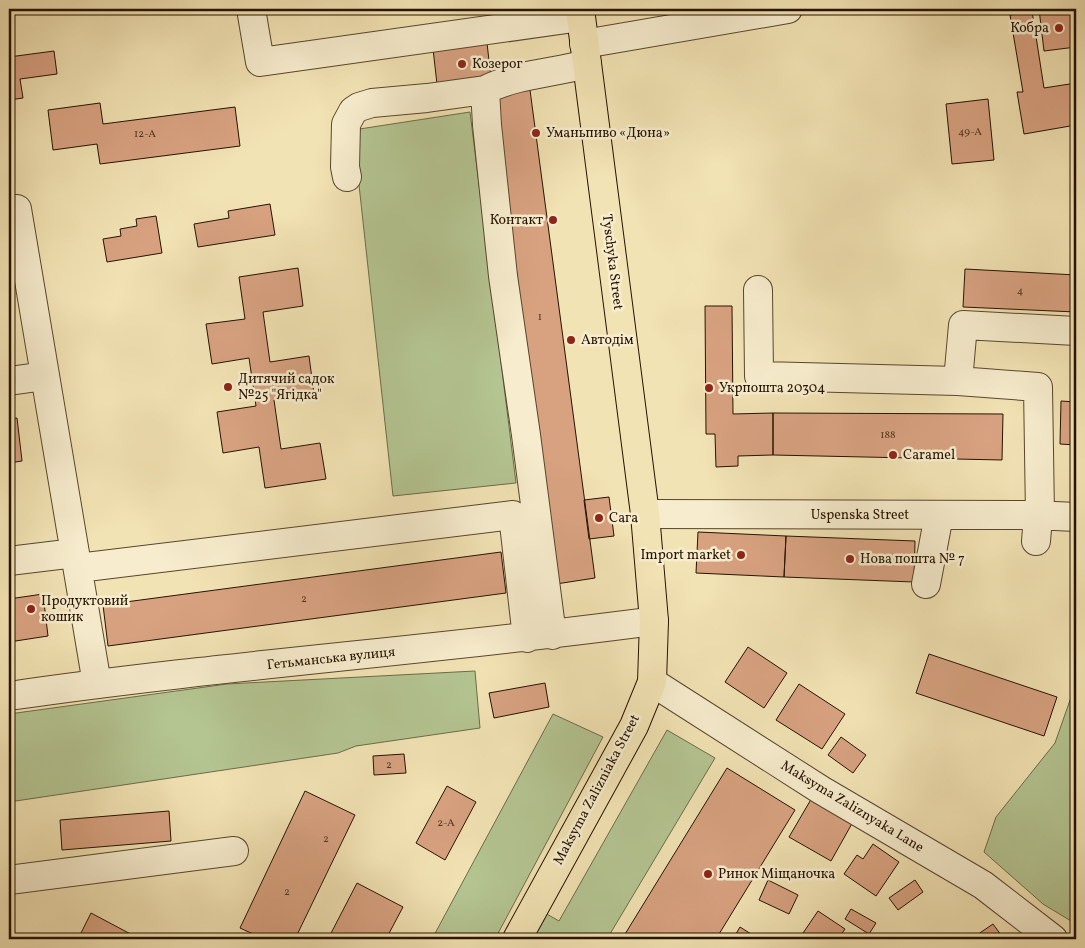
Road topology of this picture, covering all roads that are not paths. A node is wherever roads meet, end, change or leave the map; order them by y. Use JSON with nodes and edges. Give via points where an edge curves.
{"nodes":[{"id":1,"x":251,"y":9,"type":"edge"},
{"id":2,"x":788,"y":9,"type":"edge"},
{"id":3,"x":580,"y":13,"type":"edge"},
{"id":4,"x":586,"y":54,"type":"junction"},
{"id":5,"x":485,"y":90,"type":"junction"},
{"id":6,"x":347,"y":177,"type":"dead end"},
{"id":7,"x":9,"y":210,"type":"edge"},
{"id":8,"x":758,"y":290,"type":"dead end"},
{"id":9,"x":1076,"y":331,"type":"edge"},
{"id":10,"x":45,"y":376,"type":"junction"},
{"id":11,"x":9,"y":380,"type":"edge"},
{"id":12,"x":958,"y":381,"type":"junction"},
{"id":13,"x":644,"y":514,"type":"junction"},
{"id":14,"x":939,"y":515,"type":"junction"},
{"id":15,"x":1076,"y":516,"type":"edge"},
{"id":16,"x":1036,"y":524,"type":"junction"},
{"id":17,"x":76,"y":560,"type":"junction"},
{"id":18,"x":9,"y":561,"type":"edge"},
{"id":19,"x":926,"y":584,"type":"dead end"},
{"id":20,"x":654,"y":621,"type":"junction"},
{"id":21,"x":539,"y":636,"type":"junction"},
{"id":22,"x":652,"y":682,"type":"junction"},
{"id":23,"x":97,"y":684,"type":"junction"},
{"id":24,"x":9,"y":696,"type":"edge"},
{"id":25,"x":234,"y":851,"type":"dead end"},
{"id":26,"x":9,"y":880,"type":"edge"},
{"id":27,"x":1048,"y":938,"type":"edge"},
{"id":28,"x":517,"y":939,"type":"edge"}],
"edges":[{"from":1,"to":3,"type":"street","via":[[260,62]]},
{"from":2,"to":4,"type":"street"},
{"from":3,"to":4,"type":"main road","name":"Tyschyka Street"},
{"from":4,"to":5,"type":"street","via":[[560,71],[508,80]]},
{"from":4,"to":13,"type":"main road","name":"Tyschyka Street"},
{"from":5,"to":6,"type":"street","via":[[359,107],[346,124]]},
{"from":5,"to":21,"type":"street","via":[[503,276],[526,435]]},
{"from":7,"to":10,"type":"street","via":[[17,209]]},
{"from":8,"to":12,"type":"street","via":[[759,376]]},
{"from":9,"to":12,"type":"street","via":[[963,325]]},
{"from":10,"to":11,"type":"street"},
{"from":10,"to":17,"type":"street"},
{"from":12,"to":16,"type":"street","via":[[1038,387]]},
{"from":13,"to":14,"type":"street","name":"Uspenska Street"},
{"from":13,"to":20,"type":"main road","name":"Maksyma Zalizniaka Street"},
{"from":14,"to":16,"type":"street","name":"Uspenska Street"},
{"from":14,"to":19,"type":"street"},
{"from":15,"to":16,"type":"street","name":"Uspenska Street"},
{"from":17,"to":18,"type":"street"},
{"from":17,"to":21,"type":"street","via":[[513,516]]},
{"from":17,"to":23,"type":"street"},
{"from":20,"to":21,"type":"street","name":"Гетьманська вулиця"},
{"from":20,"to":22,"type":"main road","name":"Maksyma Zalizniaka Street"},
{"from":21,"to":23,"type":"street","name":"Гетьманська вулиця"},
{"from":22,"to":27,"type":"street","name":"Maksyma Zaliznyaka Lane","via":[[821,790],[983,885]]},
{"from":22,"to":28,"type":"main road","name":"Maksyma Zalizniaka Street","via":[[634,726]]},
{"from":23,"to":24,"type":"street","name":"Гетьманська вулиця"},
{"from":25,"to":26,"type":"street"}]}
